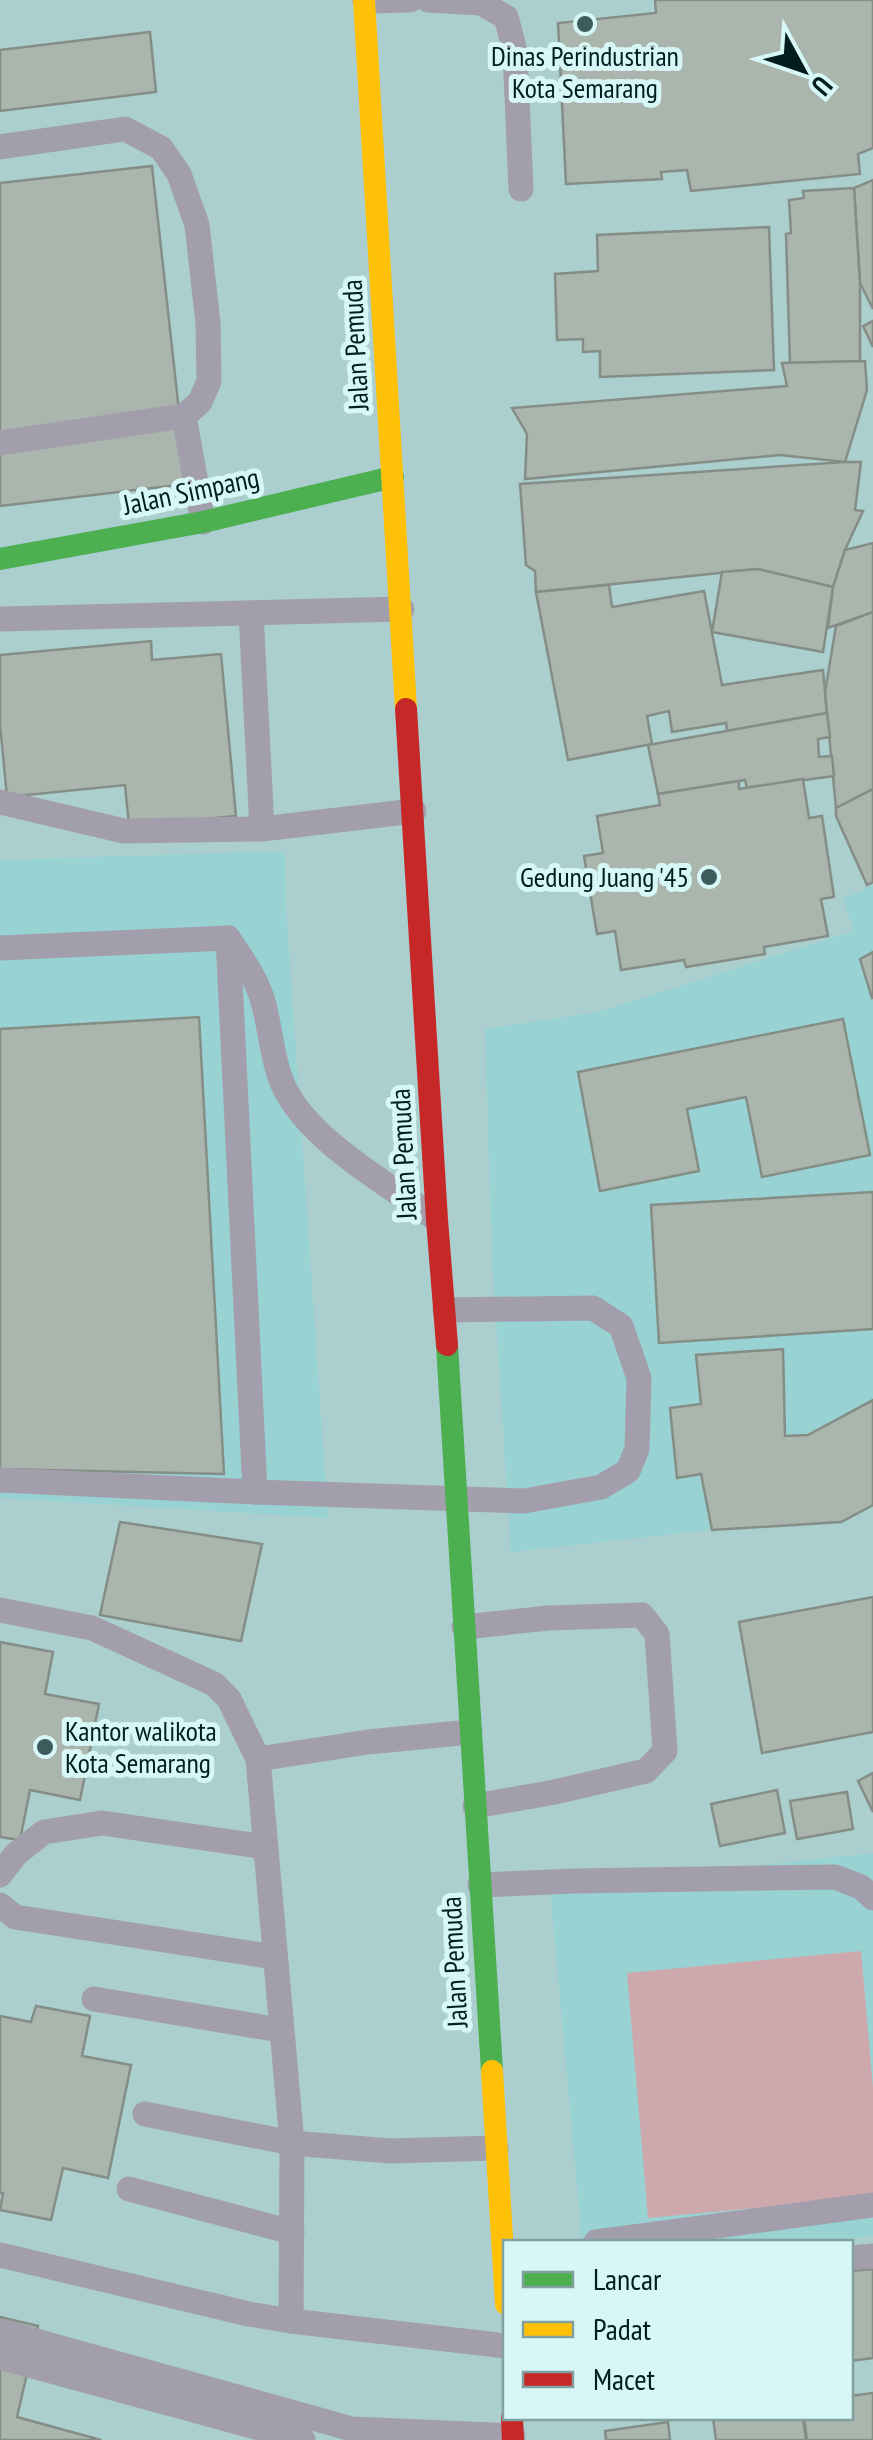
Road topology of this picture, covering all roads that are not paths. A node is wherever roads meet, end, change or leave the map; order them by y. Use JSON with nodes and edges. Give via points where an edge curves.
{"nodes":[{"id":1,"x":410,"y":0,"type":"edge"},
{"id":2,"x":428,"y":0,"type":"edge"},
{"id":3,"x":364,"y":1,"type":"edge"},
{"id":4,"x":0,"y":147,"type":"edge"},
{"id":5,"x":521,"y":189,"type":"dead end"},
{"id":6,"x":184,"y":416,"type":"junction"},
{"id":7,"x":0,"y":443,"type":"edge"},
{"id":8,"x":394,"y":477,"type":"junction"},
{"id":9,"x":202,"y":522,"type":"junction"},
{"id":10,"x":0,"y":560,"type":"edge"},
{"id":11,"x":402,"y":609,"type":"junction"},
{"id":12,"x":251,"y":613,"type":"junction"},
{"id":13,"x":0,"y":619,"type":"edge"},
{"id":14,"x":0,"y":802,"type":"edge"},
{"id":15,"x":414,"y":811,"type":"junction"},
{"id":16,"x":262,"y":829,"type":"junction"},
{"id":17,"x":228,"y":938,"type":"junction"},
{"id":18,"x":0,"y":948,"type":"edge"},
{"id":19,"x":437,"y":1220,"type":"junction"},
{"id":20,"x":445,"y":1310,"type":"junction"},
{"id":21,"x":0,"y":1480,"type":"edge"},
{"id":22,"x":255,"y":1492,"type":"junction"},
{"id":23,"x":456,"y":1499,"type":"junction"},
{"id":24,"x":0,"y":1610,"type":"edge"},
{"id":25,"x":464,"y":1628,"type":"junction"},
{"id":26,"x":470,"y":1732,"type":"junction"},
{"id":27,"x":258,"y":1759,"type":"junction"},
{"id":28,"x":475,"y":1806,"type":"junction"},
{"id":29,"x":265,"y":1847,"type":"junction"},
{"id":30,"x":0,"y":1875,"type":"edge"},
{"id":31,"x":480,"y":1885,"type":"junction"},
{"id":32,"x":873,"y":1898,"type":"edge"},
{"id":33,"x":0,"y":1905,"type":"edge"},
{"id":34,"x":274,"y":1958,"type":"junction"},
{"id":35,"x":94,"y":1999,"type":"dead end"},
{"id":36,"x":280,"y":2030,"type":"junction"},
{"id":37,"x":146,"y":2114,"type":"dead end"},
{"id":38,"x":292,"y":2143,"type":"junction"},
{"id":39,"x":496,"y":2148,"type":"junction"},
{"id":40,"x":129,"y":2189,"type":"dead end"},
{"id":41,"x":873,"y":2205,"type":"edge"},
{"id":42,"x":292,"y":2232,"type":"junction"},
{"id":43,"x":611,"y":2240,"type":"edge"},
{"id":44,"x":503,"y":2242,"type":"edge"},
{"id":45,"x":2,"y":2255,"type":"edge"},
{"id":46,"x":291,"y":2321,"type":"junction"},
{"id":47,"x":0,"y":2331,"type":"edge"},
{"id":48,"x":503,"y":2346,"type":"edge"},
{"id":49,"x":0,"y":2357,"type":"edge"},
{"id":50,"x":513,"y":2431,"type":"edge"},
{"id":51,"x":368,"y":2435,"type":"edge"},
{"id":52,"x":303,"y":2440,"type":"edge"}],
"edges":[{"from":1,"to":3,"type":"lane"},
{"from":2,"to":5,"type":"lane","via":[[480,3],[506,17],[515,51]]},
{"from":3,"to":8,"type":"main road","name":"Jalan Pemuda"},
{"from":4,"to":6,"type":"lane","via":[[125,129],[161,148],[179,174],[197,225],[208,323],[209,381]]},
{"from":6,"to":7,"type":"lane"},
{"from":6,"to":9,"type":"lane"},
{"from":8,"to":9,"type":"main road","name":"Jalan Simpang"},
{"from":8,"to":11,"type":"main road","name":"Jalan Pemuda"},
{"from":9,"to":10,"type":"main road","name":"Jalan Simpang"},
{"from":11,"to":12,"type":"lane"},
{"from":11,"to":15,"type":"main road","name":"Jalan Pemuda"},
{"from":12,"to":13,"type":"lane"},
{"from":12,"to":16,"type":"lane"},
{"from":14,"to":16,"type":"lane","via":[[124,832]]},
{"from":15,"to":16,"type":"lane"},
{"from":15,"to":19,"type":"main road","name":"Jalan Pemuda"},
{"from":17,"to":18,"type":"lane"},
{"from":17,"to":19,"type":"lane","via":[[264,1004],[285,1088],[308,1121]]},
{"from":17,"to":22,"type":"lane"},
{"from":19,"to":20,"type":"main road","name":"Jalan Pemuda"},
{"from":20,"to":23,"type":"main road","name":"Jalan Pemuda"},
{"from":20,"to":23,"type":"lane","via":[[593,1308],[621,1326],[639,1378],[637,1449],[628,1471],[601,1487],[524,1502]]},
{"from":21,"to":22,"type":"lane"},
{"from":22,"to":23,"type":"lane"},
{"from":23,"to":25,"type":"main road","name":"Jalan Pemuda"},
{"from":24,"to":27,"type":"lane","via":[[92,1628],[214,1684],[229,1699]]},
{"from":25,"to":26,"type":"main road","name":"Jalan Pemuda"},
{"from":25,"to":28,"type":"lane","via":[[642,1615],[657,1634],[665,1751],[646,1771]]},
{"from":26,"to":27,"type":"lane"},
{"from":26,"to":28,"type":"main road","name":"Jalan Pemuda"},
{"from":27,"to":29,"type":"lane"},
{"from":28,"to":31,"type":"main road","name":"Jalan Pemuda"},
{"from":29,"to":30,"type":"lane","via":[[102,1823],[44,1832]]},
{"from":29,"to":34,"type":"lane"},
{"from":31,"to":32,"type":"lane","via":[[835,1877]]},
{"from":31,"to":39,"type":"main road","name":"Jalan Pemuda"},
{"from":33,"to":34,"type":"lane","via":[[15,1917]]},
{"from":34,"to":36,"type":"lane"},
{"from":35,"to":36,"type":"lane"},
{"from":36,"to":38,"type":"lane"},
{"from":37,"to":38,"type":"lane"},
{"from":38,"to":39,"type":"lane"},
{"from":38,"to":42,"type":"lane"},
{"from":39,"to":44,"type":"main road","name":"Jalan Pemuda"},
{"from":40,"to":42,"type":"lane"},
{"from":41,"to":43,"type":"lane"},
{"from":42,"to":46,"type":"lane"},
{"from":45,"to":46,"type":"lane"},
{"from":46,"to":48,"type":"lane"},
{"from":47,"to":51,"type":"lane"},
{"from":49,"to":52,"type":"lane"},
{"from":50,"to":51,"type":"lane"}]}
